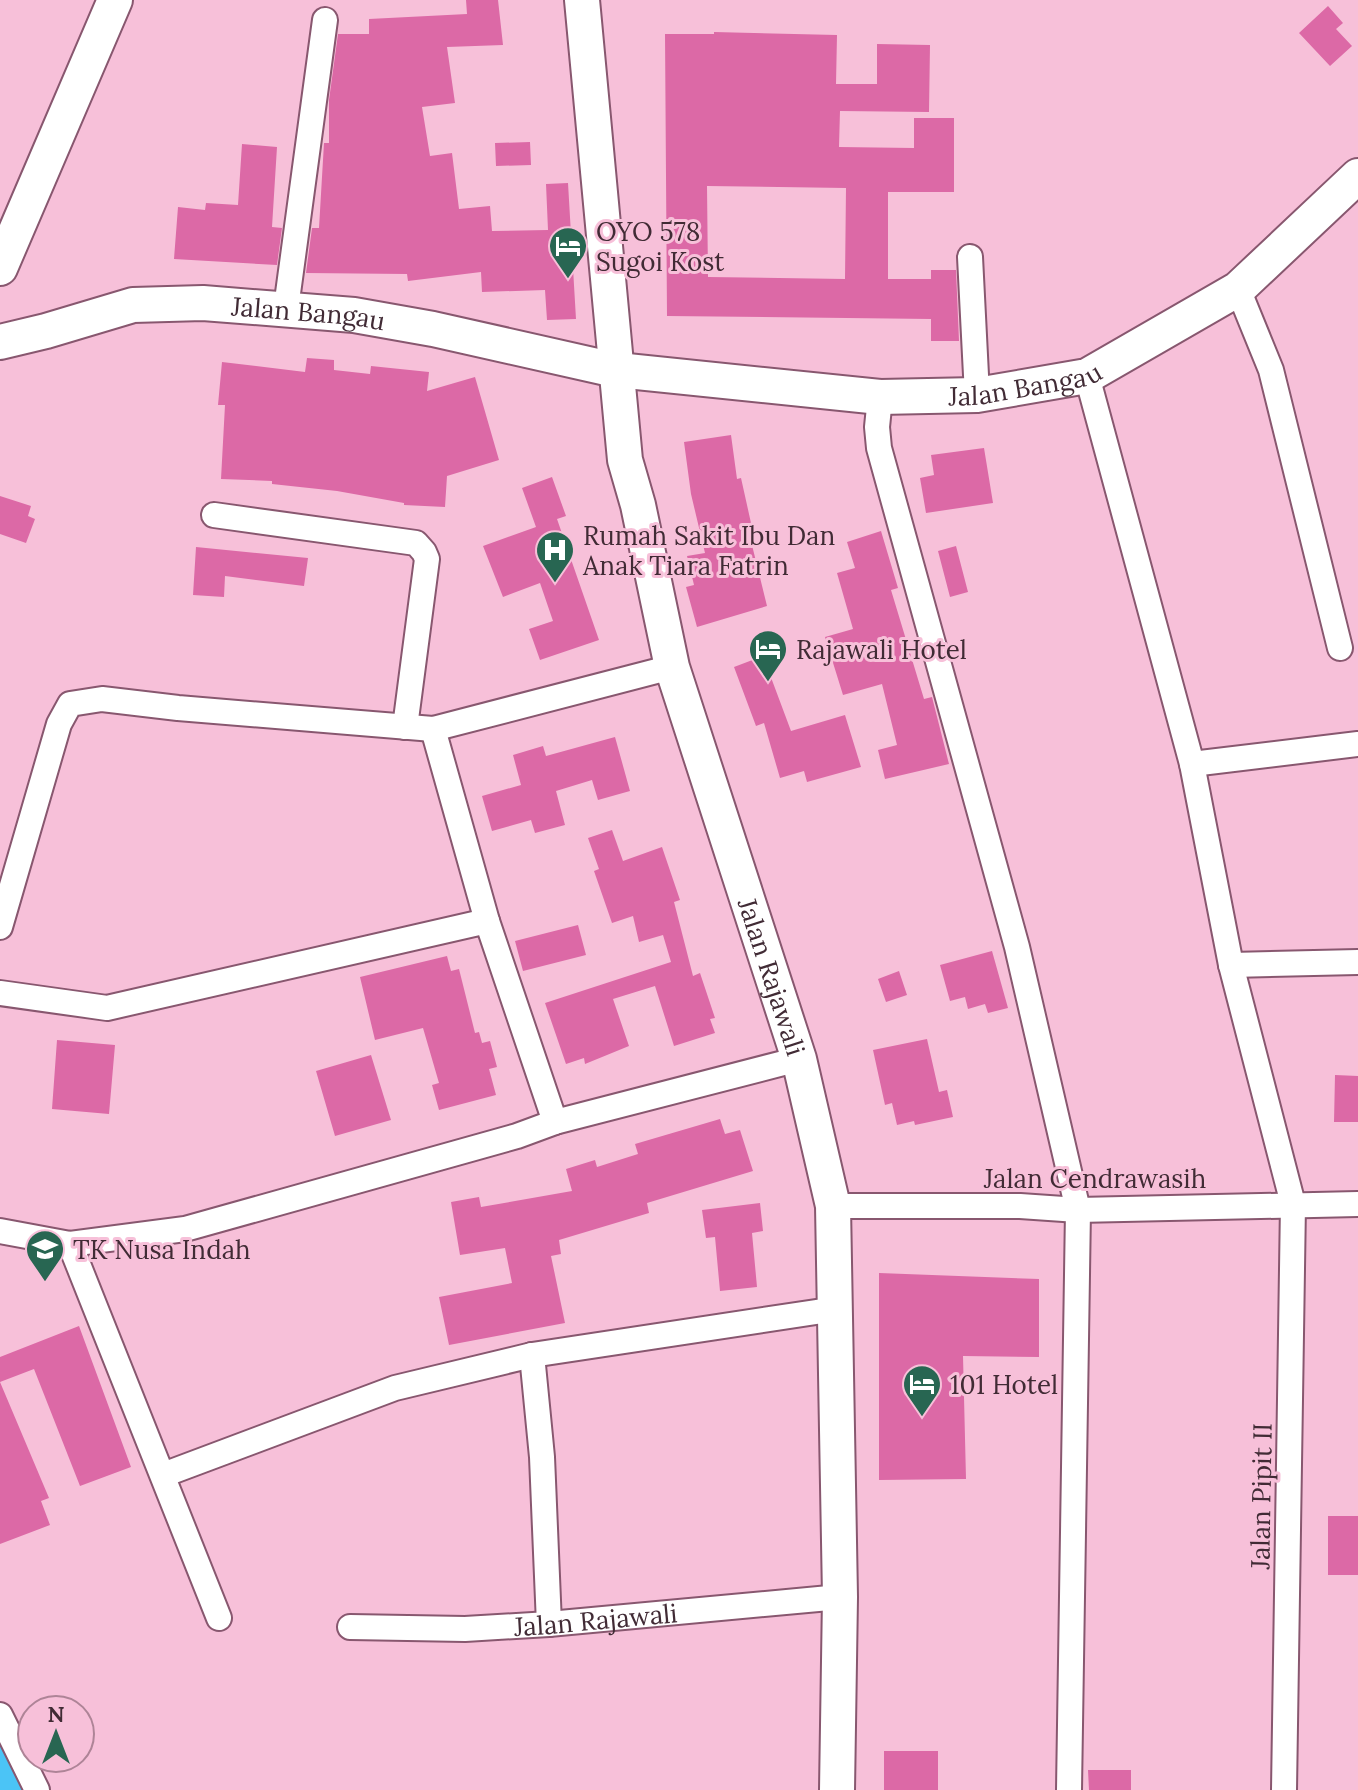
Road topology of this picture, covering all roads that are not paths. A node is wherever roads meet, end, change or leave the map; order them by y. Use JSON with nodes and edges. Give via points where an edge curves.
{"nodes":[{"id":1,"x":115,"y":0,"type":"edge"},
{"id":2,"x":582,"y":0,"type":"edge"},
{"id":3,"x":325,"y":20,"type":"dead end"},
{"id":4,"x":1354,"y":190,"type":"edge"},
{"id":5,"x":970,"y":257,"type":"dead end"},
{"id":6,"x":0,"y":268,"type":"edge"},
{"id":7,"x":1238,"y":289,"type":"junction"},
{"id":8,"x":286,"y":308,"type":"junction"},
{"id":9,"x":0,"y":342,"type":"edge"},
{"id":10,"x":621,"y":370,"type":"junction"},
{"id":11,"x":1087,"y":376,"type":"junction"},
{"id":12,"x":977,"y":395,"type":"junction"},
{"id":13,"x":880,"y":397,"type":"junction"},
{"id":14,"x":214,"y":515,"type":"dead end"},
{"id":15,"x":1340,"y":648,"type":"dead end"},
{"id":16,"x":672,"y":667,"type":"junction"},
{"id":17,"x":405,"y":727,"type":"junction"},
{"id":18,"x":433,"y":729,"type":"junction"},
{"id":19,"x":1358,"y":744,"type":"edge"},
{"id":20,"x":1192,"y":764,"type":"junction"},
{"id":21,"x":487,"y":921,"type":"junction"},
{"id":22,"x":0,"y":927,"type":"edge"},
{"id":23,"x":1358,"y":962,"type":"edge"},
{"id":24,"x":1231,"y":965,"type":"junction"},
{"id":25,"x":0,"y":993,"type":"edge"},
{"id":26,"x":799,"y":1059,"type":"junction"},
{"id":27,"x":555,"y":1122,"type":"junction"},
{"id":28,"x":1293,"y":1204,"type":"junction"},
{"id":29,"x":1358,"y":1204,"type":"edge"},
{"id":30,"x":833,"y":1206,"type":"junction"},
{"id":31,"x":1078,"y":1210,"type":"junction"},
{"id":32,"x":0,"y":1231,"type":"edge"},
{"id":33,"x":70,"y":1244,"type":"junction"},
{"id":34,"x":836,"y":1309,"type":"junction"},
{"id":35,"x":532,"y":1355,"type":"junction"},
{"id":36,"x":163,"y":1475,"type":"junction"},
{"id":37,"x":840,"y":1597,"type":"junction"},
{"id":38,"x":219,"y":1618,"type":"dead end"},
{"id":39,"x":549,"y":1624,"type":"junction"},
{"id":40,"x":350,"y":1627,"type":"dead end"},
{"id":41,"x":0,"y":1715,"type":"edge"},
{"id":42,"x":37,"y":1790,"type":"edge"},
{"id":43,"x":837,"y":1790,"type":"edge"},
{"id":44,"x":1069,"y":1790,"type":"edge"},
{"id":45,"x":1284,"y":1790,"type":"edge"}],
"edges":[{"from":1,"to":6,"type":"street"},
{"from":2,"to":10,"type":"street","name":"Jalan Rajawali","via":[[612,334]]},
{"from":3,"to":8,"type":"street"},
{"from":4,"to":7,"type":"street","name":"Jalan Bangau"},
{"from":5,"to":12,"type":"street"},
{"from":7,"to":11,"type":"street","name":"Jalan Bangau"},
{"from":7,"to":15,"type":"street","via":[[1271,370]]},
{"from":8,"to":9,"type":"street","name":"Jalan Bangau","via":[[133,305]]},
{"from":8,"to":10,"type":"street","name":"Jalan Bangau","via":[[433,329]]},
{"from":10,"to":13,"type":"street","name":"Jalan Bangau"},
{"from":10,"to":16,"type":"street","name":"Jalan Rajawali","via":[[640,458],[638,505]]},
{"from":11,"to":12,"type":"street","name":"Jalan Bangau"},
{"from":11,"to":20,"type":"street","name":"Jalan Pipit II"},
{"from":12,"to":13,"type":"street","name":"Jalan Bangau"},
{"from":13,"to":31,"type":"street","via":[[879,448],[1017,947]]},
{"from":14,"to":17,"type":"street","via":[[416,543],[427,559]]},
{"from":16,"to":18,"type":"street"},
{"from":16,"to":26,"type":"street","name":"Jalan Rajawali"},
{"from":17,"to":18,"type":"street"},
{"from":17,"to":22,"type":"street","via":[[102,699],[70,704],[59,724]]},
{"from":18,"to":21,"type":"street"},
{"from":19,"to":20,"type":"street"},
{"from":20,"to":24,"type":"street","name":"Jalan Pipit II"},
{"from":21,"to":25,"type":"street","via":[[107,1008]]},
{"from":21,"to":27,"type":"street"},
{"from":23,"to":24,"type":"street"},
{"from":24,"to":28,"type":"street","name":"Jalan Pipit II"},
{"from":26,"to":27,"type":"street"},
{"from":26,"to":30,"type":"street","name":"Jalan Rajawali"},
{"from":27,"to":33,"type":"street","via":[[185,1229]]},
{"from":28,"to":29,"type":"street","name":"Jalan Cendrawasih"},
{"from":28,"to":31,"type":"street","name":"Jalan Cendrawasih"},
{"from":28,"to":45,"type":"street","name":"Jalan Pipit II"},
{"from":30,"to":31,"type":"street","name":"Jalan Cendrawasih"},
{"from":30,"to":34,"type":"street","name":"Jalan Rajawali"},
{"from":31,"to":44,"type":"street"},
{"from":32,"to":33,"type":"street"},
{"from":33,"to":36,"type":"street"},
{"from":34,"to":35,"type":"street"},
{"from":34,"to":37,"type":"street","name":"Jalan Rajawali"},
{"from":35,"to":36,"type":"street","via":[[395,1388]]},
{"from":35,"to":39,"type":"street"},
{"from":36,"to":38,"type":"street"},
{"from":37,"to":39,"type":"street","name":"Jalan Rajawali"},
{"from":37,"to":43,"type":"street","name":"Jalan Rajawali"},
{"from":39,"to":40,"type":"street","name":"Jalan Rajawali"},
{"from":41,"to":42,"type":"street"}]}
